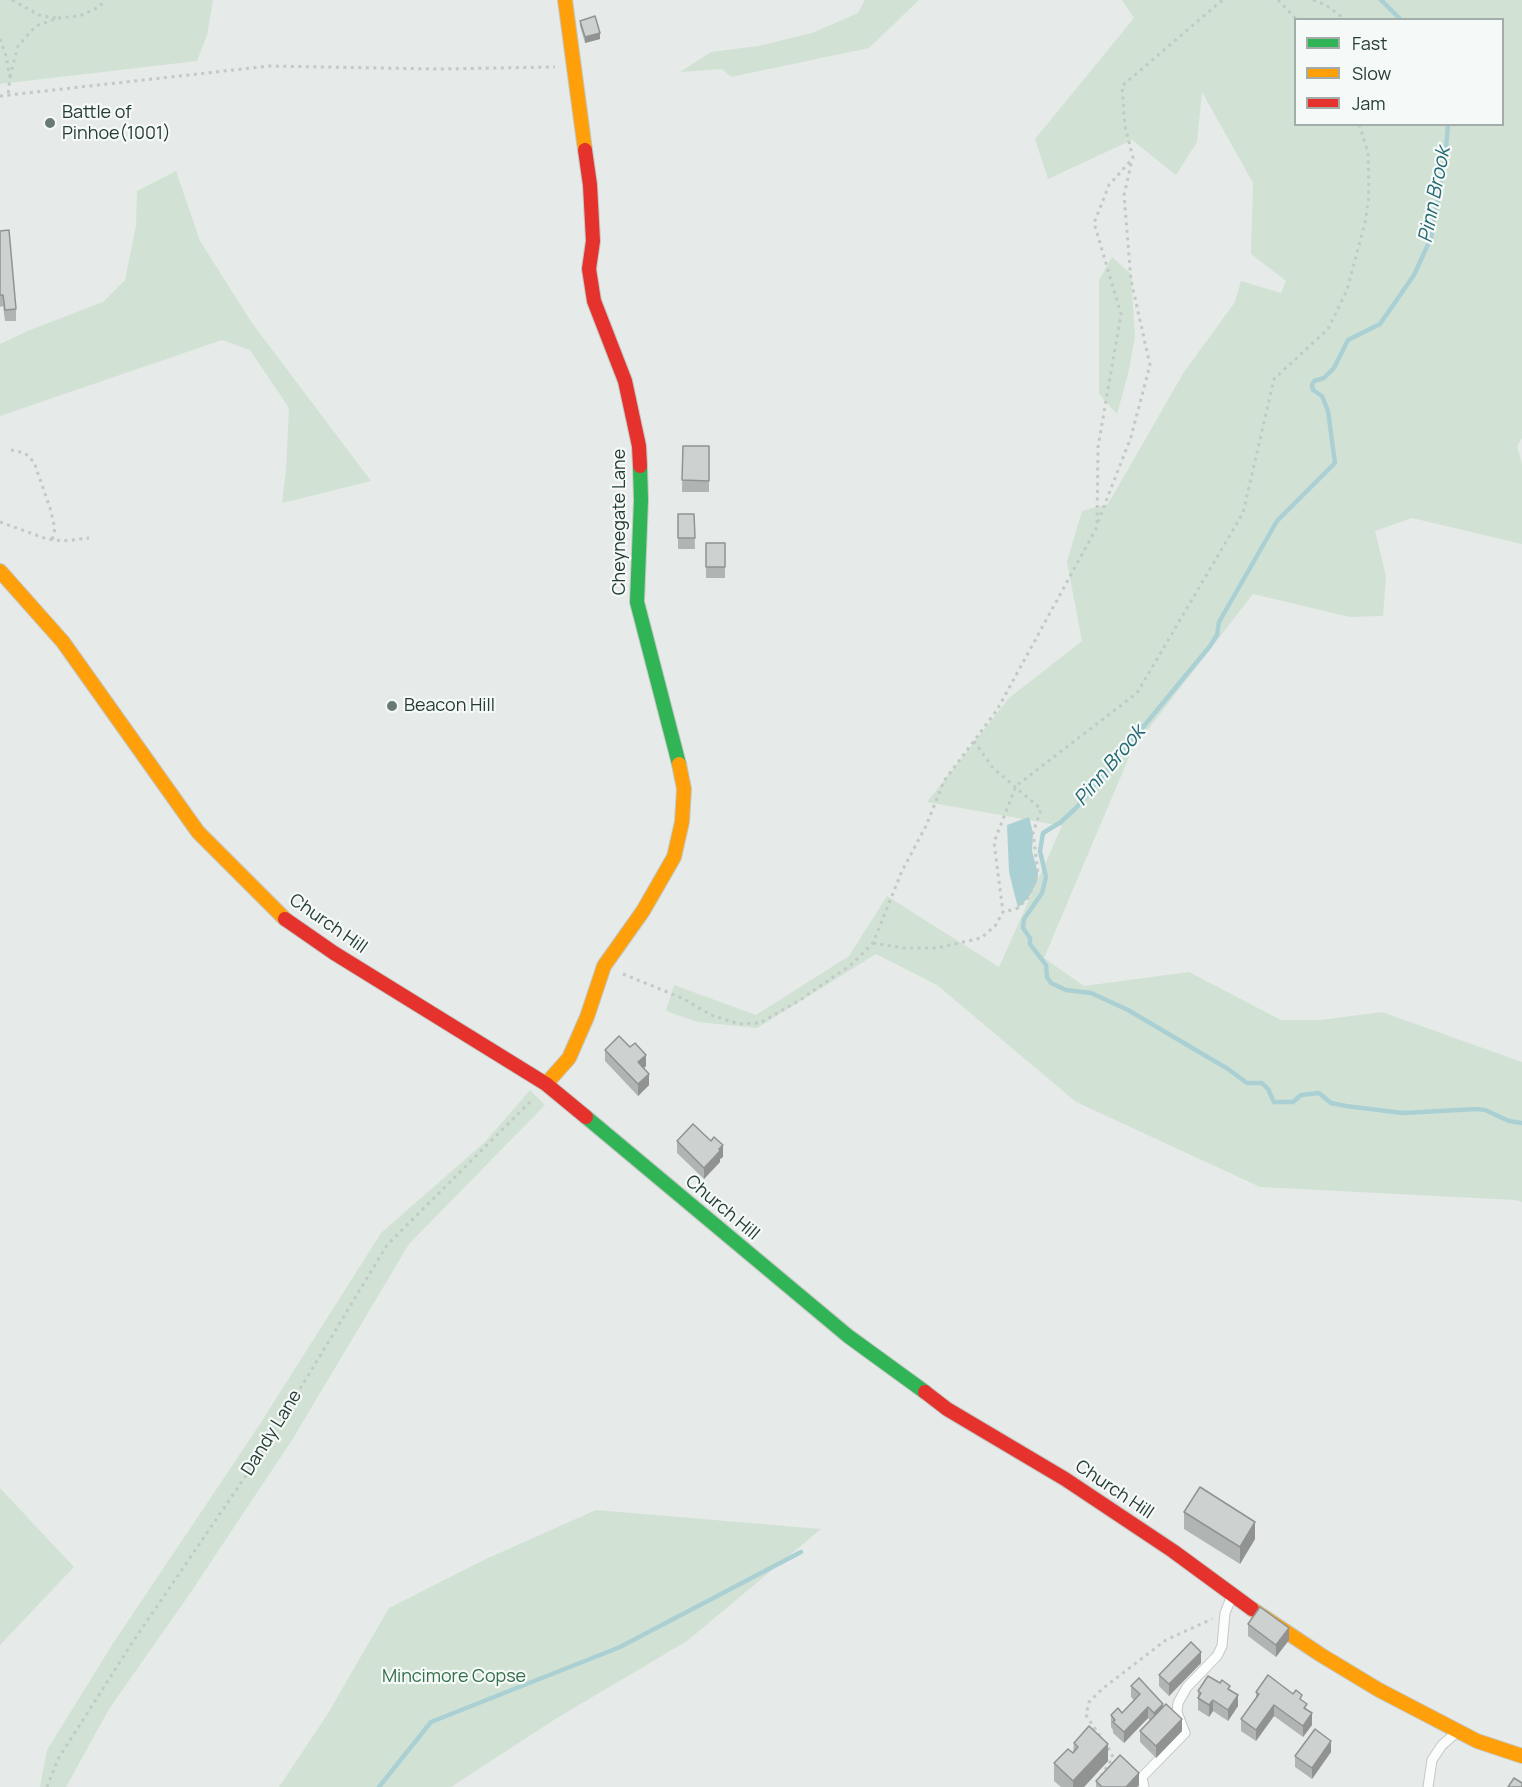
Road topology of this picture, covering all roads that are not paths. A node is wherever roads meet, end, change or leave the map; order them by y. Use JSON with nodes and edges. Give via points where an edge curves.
{"nodes":[{"id":1,"x":565,"y":0,"type":"edge"},
{"id":2,"x":0,"y":571,"type":"edge"},
{"id":3,"x":546,"y":1084,"type":"junction"},
{"id":4,"x":1232,"y":1596,"type":"junction"},
{"id":5,"x":1457,"y":1731,"type":"junction"},
{"id":6,"x":1522,"y":1756,"type":"edge"},
{"id":7,"x":1144,"y":1787,"type":"edge"},
{"id":8,"x":1428,"y":1787,"type":"edge"}],
"edges":[{"from":1,"to":3,"type":"street","name":"Cheynegate Lane","via":[[590,185],[592,290],[625,381],[639,446],[637,602],[684,789],[674,857],[643,911],[604,966],[588,1017],[569,1058]]},
{"from":2,"to":3,"type":"street","name":"Church Hill","via":[[63,642],[198,832],[288,922]]},
{"from":3,"to":4,"type":"street","name":"Church Hill","via":[[848,1336],[947,1409],[1065,1479],[1173,1551]]},
{"from":4,"to":5,"type":"street","name":"Church Hill","via":[[1379,1690]]},
{"from":4,"to":7,"type":"lane","via":[[1217,1656],[1187,1687],[1178,1703],[1177,1712],[1185,1733],[1142,1778]]},
{"from":5,"to":6,"type":"street","name":"Church Hill"},
{"from":5,"to":8,"type":"lane","via":[[1432,1760]]}]}
